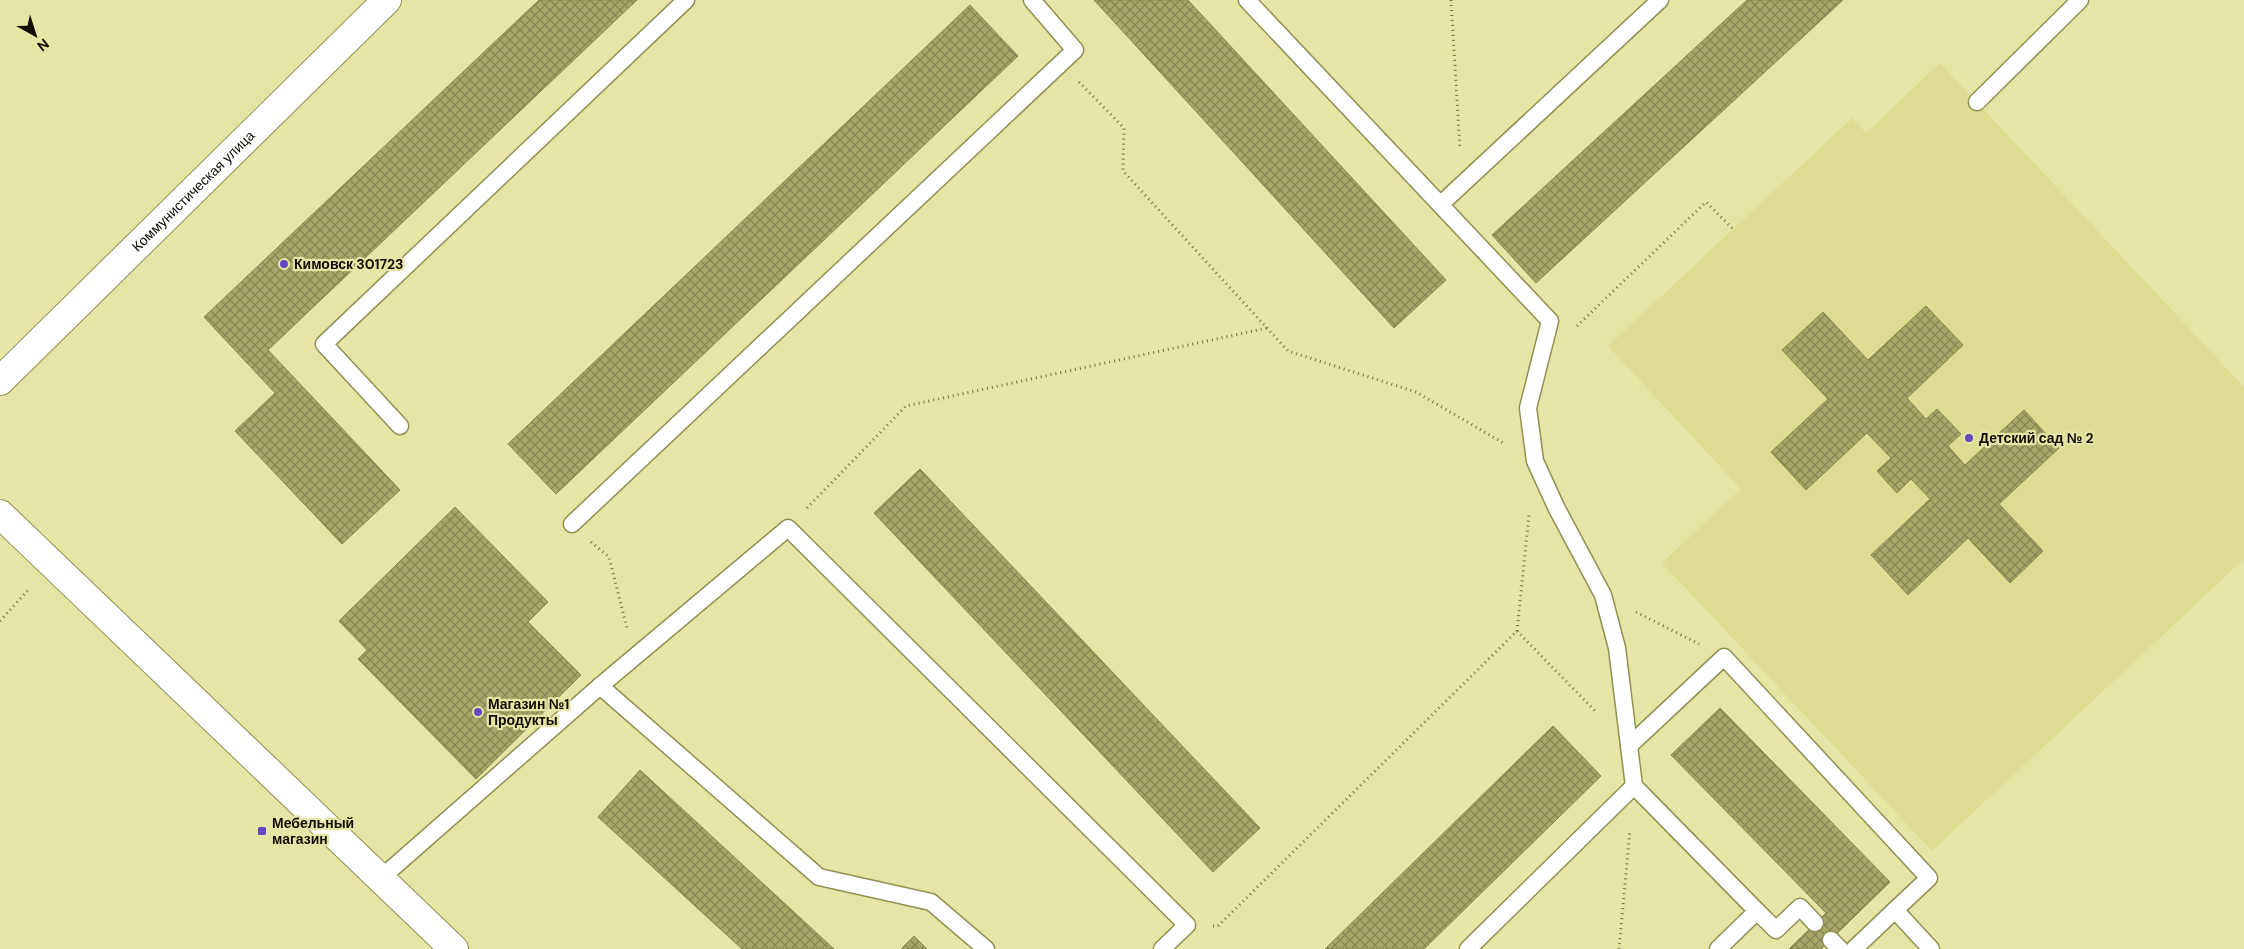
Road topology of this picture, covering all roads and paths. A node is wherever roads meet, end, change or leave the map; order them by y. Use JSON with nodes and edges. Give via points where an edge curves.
{"nodes":[{"id":1,"x":387,"y":0,"type":"edge"},
{"id":2,"x":686,"y":0,"type":"edge"},
{"id":3,"x":1032,"y":0,"type":"edge"},
{"id":4,"x":1247,"y":0,"type":"edge"},
{"id":5,"x":1452,"y":0,"type":"edge"},
{"id":6,"x":1660,"y":0,"type":"edge"},
{"id":7,"x":2080,"y":0,"type":"edge"},
{"id":8,"x":1061,"y":63,"type":"junction"},
{"id":9,"x":1977,"y":102,"type":"dead end"},
{"id":10,"x":1462,"y":185,"type":"junction"},
{"id":11,"x":1441,"y":204,"type":"junction"},
{"id":12,"x":1733,"y":230,"type":"dead end"},
{"id":13,"x":1268,"y":328,"type":"junction"},
{"id":14,"x":1540,"y":361,"type":"junction"},
{"id":15,"x":0,"y":381,"type":"edge"},
{"id":16,"x":400,"y":426,"type":"dead end"},
{"id":17,"x":1535,"y":461,"type":"junction"},
{"id":18,"x":0,"y":514,"type":"edge"},
{"id":19,"x":572,"y":524,"type":"joint"},
{"id":20,"x":788,"y":528,"type":"junction"},
{"id":21,"x":52,"y":563,"type":"junction"},
{"id":22,"x":1602,"y":595,"type":"junction"},
{"id":23,"x":0,"y":621,"type":"edge"},
{"id":24,"x":1517,"y":631,"type":"junction"},
{"id":25,"x":1724,"y":657,"type":"junction"},
{"id":26,"x":634,"y":658,"type":"junction"},
{"id":27,"x":600,"y":686,"type":"junction"},
{"id":28,"x":1628,"y":746,"type":"junction"},
{"id":29,"x":1634,"y":786,"type":"junction"},
{"id":30,"x":380,"y":879,"type":"junction"},
{"id":31,"x":1895,"y":910,"type":"junction"},
{"id":32,"x":1757,"y":911,"type":"junction"},
{"id":33,"x":1815,"y":923,"type":"dead end"},
{"id":34,"x":1187,"y":925,"type":"junction"},
{"id":35,"x":454,"y":949,"type":"edge"},
{"id":36,"x":986,"y":949,"type":"edge"},
{"id":37,"x":1162,"y":949,"type":"edge"},
{"id":38,"x":1468,"y":949,"type":"edge"},
{"id":39,"x":1619,"y":949,"type":"edge"},
{"id":40,"x":1718,"y":949,"type":"edge"},
{"id":41,"x":1854,"y":949,"type":"edge"},
{"id":42,"x":1931,"y":949,"type":"edge"}],
"edges":[{"from":1,"to":15,"type":"main road","name":"Коммунистическая улица"},
{"from":2,"to":16,"type":"lane","via":[[324,344]]},
{"from":3,"to":8,"type":"lane","via":[[1075,50]]},
{"from":4,"to":11,"type":"lane"},
{"from":5,"to":10,"type":"path"},
{"from":6,"to":10,"type":"lane"},
{"from":7,"to":9,"type":"lane"},
{"from":8,"to":13,"type":"path","via":[[1124,128],[1123,171]]},
{"from":8,"to":19,"type":"lane"},
{"from":10,"to":11,"type":"lane"},
{"from":11,"to":14,"type":"lane","via":[[1550,321]]},
{"from":12,"to":14,"type":"path","via":[[1706,202]]},
{"from":13,"to":17,"type":"path","via":[[1288,351],[1416,392]]},
{"from":13,"to":20,"type":"path","via":[[906,406]]},
{"from":14,"to":17,"type":"lane","via":[[1528,408]]},
{"from":17,"to":22,"type":"lane"},
{"from":17,"to":24,"type":"path"},
{"from":18,"to":21,"type":"main road"},
{"from":19,"to":26,"type":"path","via":[[609,558]]},
{"from":20,"to":26,"type":"lane"},
{"from":20,"to":34,"type":"lane"},
{"from":21,"to":23,"type":"path"},
{"from":21,"to":30,"type":"main road"},
{"from":22,"to":25,"type":"path"},
{"from":22,"to":28,"type":"lane","via":[[1617,648]]},
{"from":24,"to":28,"type":"path"},
{"from":24,"to":34,"type":"path","via":[[1218,926]]},
{"from":25,"to":28,"type":"lane"},
{"from":25,"to":31,"type":"lane","via":[[1929,878]]},
{"from":26,"to":27,"type":"lane"},
{"from":27,"to":30,"type":"lane"},
{"from":27,"to":36,"type":"lane","via":[[819,877],[931,902]]},
{"from":28,"to":29,"type":"lane"},
{"from":29,"to":32,"type":"lane"},
{"from":29,"to":38,"type":"lane"},
{"from":29,"to":39,"type":"path"},
{"from":30,"to":35,"type":"main road"},
{"from":31,"to":41,"type":"lane"},
{"from":31,"to":42,"type":"lane"},
{"from":32,"to":33,"type":"lane","via":[[1776,930],[1800,908]]},
{"from":32,"to":40,"type":"lane"},
{"from":34,"to":37,"type":"lane"}]}
